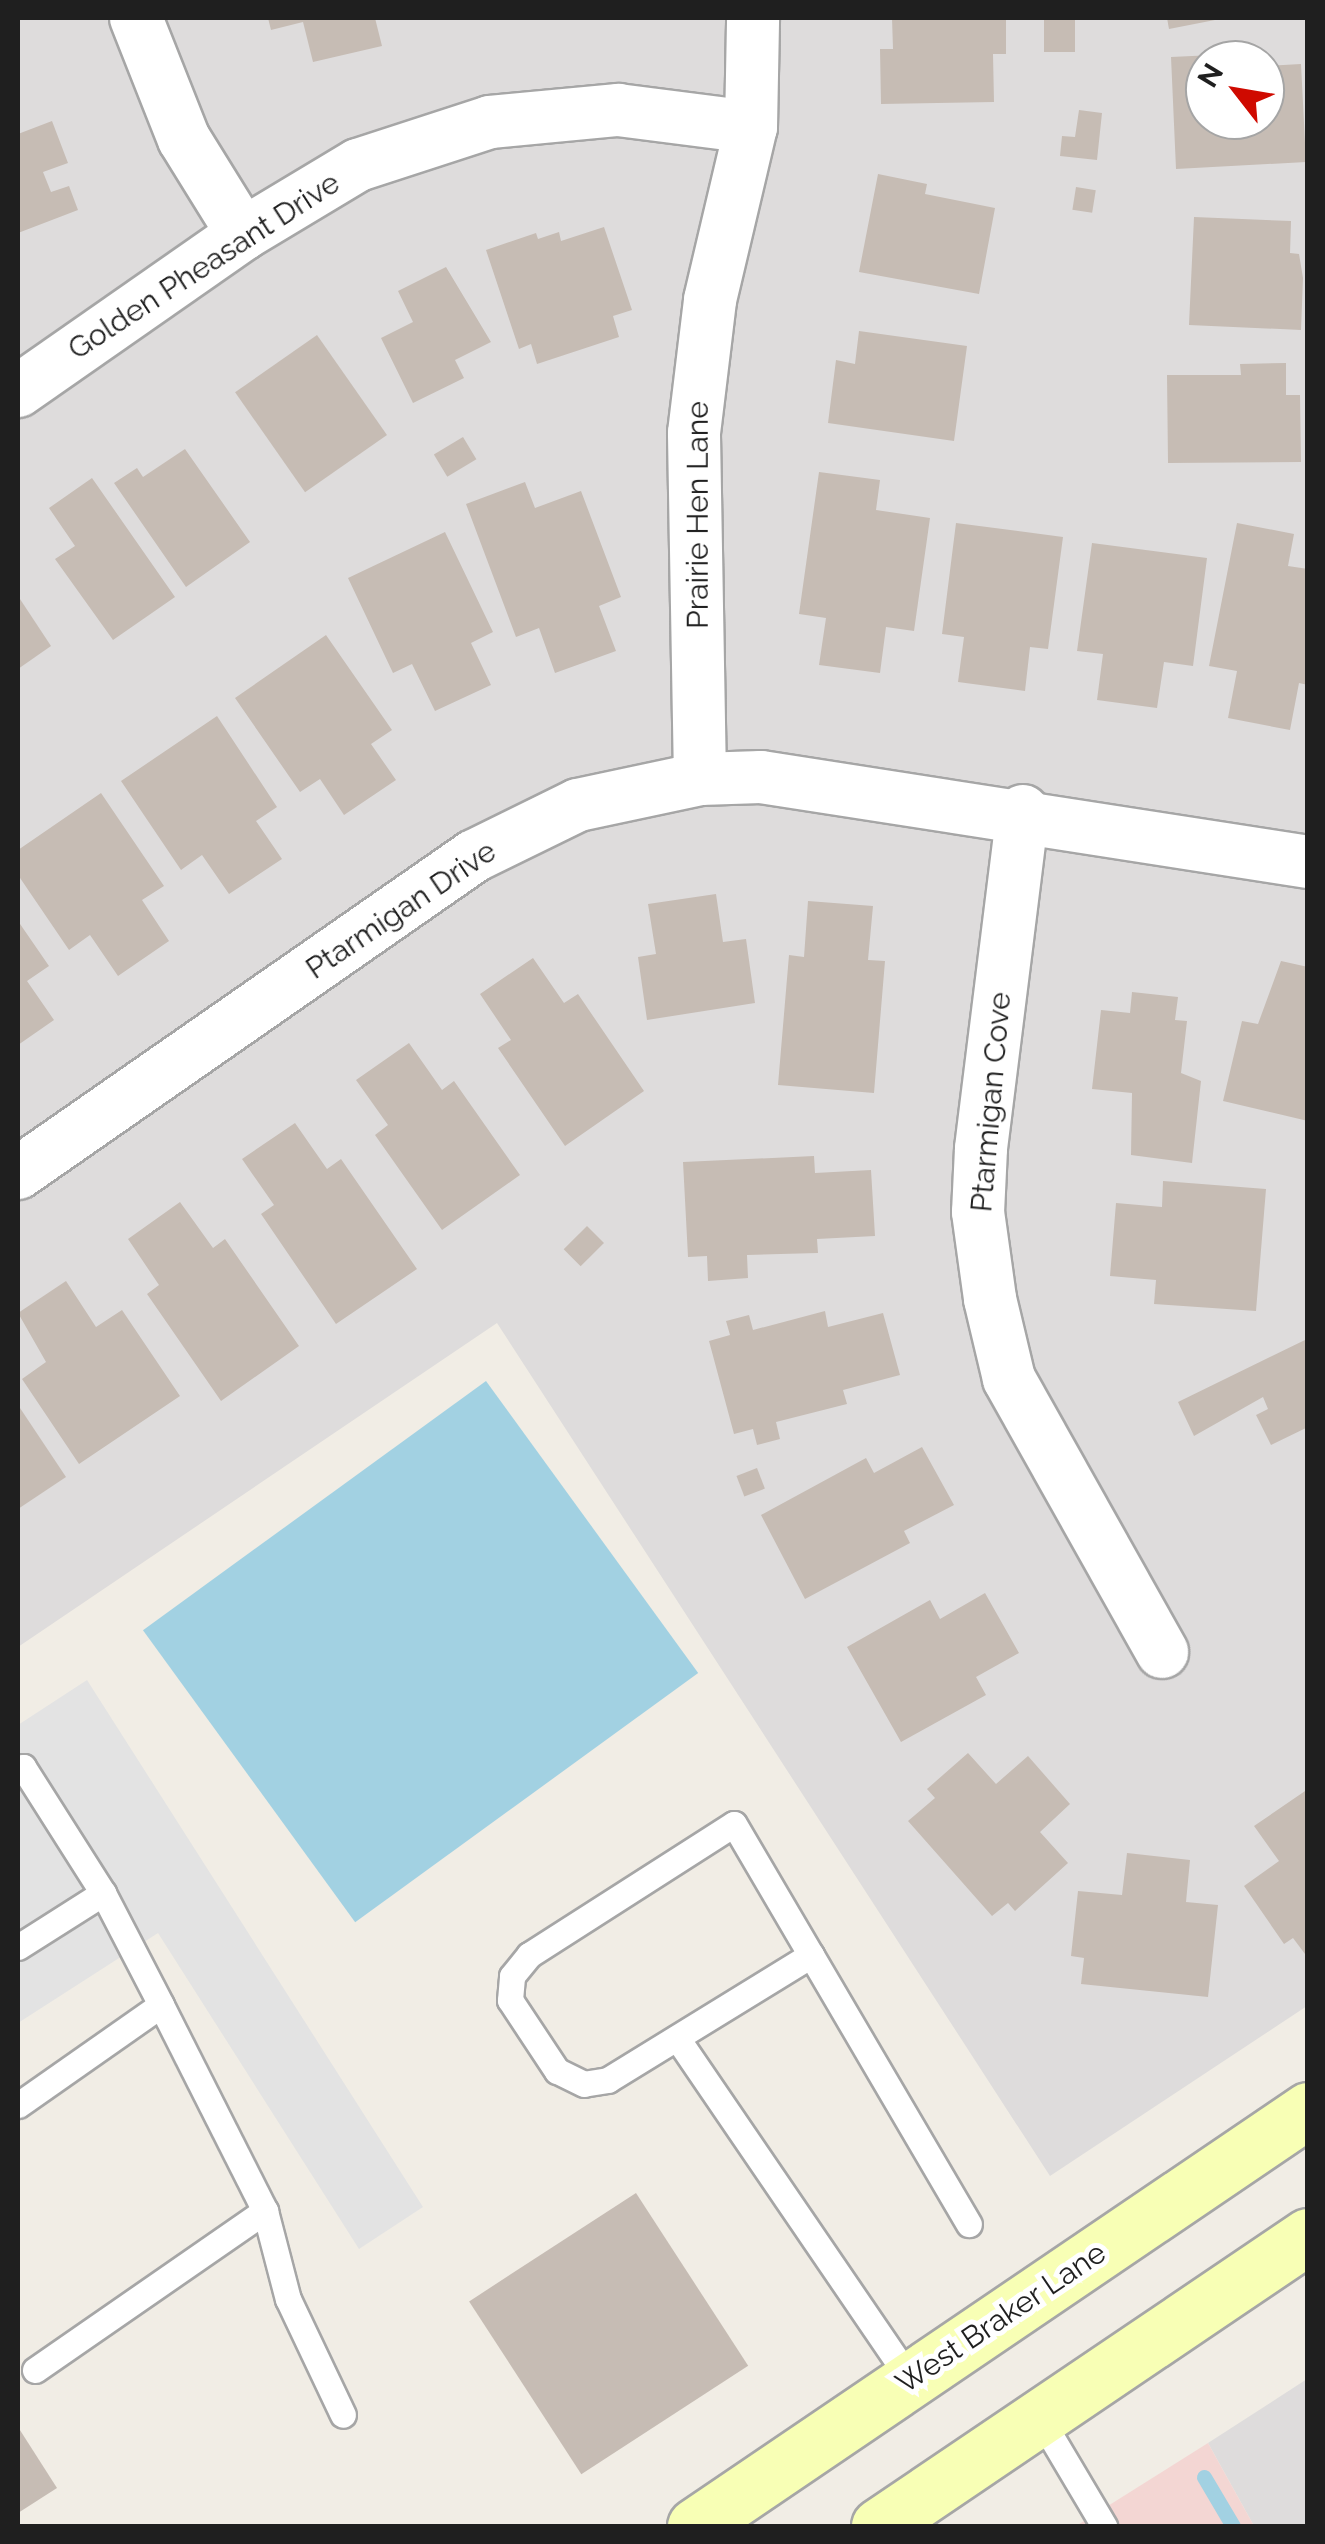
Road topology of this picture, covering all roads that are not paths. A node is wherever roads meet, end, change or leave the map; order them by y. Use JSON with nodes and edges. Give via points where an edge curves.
{"nodes":[{"id":1,"x":136,"y":18,"type":"edge"},
{"id":2,"x":753,"y":18,"type":"edge"},
{"id":3,"x":751,"y":127,"type":"junction"},
{"id":4,"x":243,"y":234,"type":"junction"},
{"id":5,"x":18,"y":391,"type":"edge"},
{"id":6,"x":700,"y":779,"type":"junction"},
{"id":7,"x":1023,"y":812,"type":"junction"},
{"id":8,"x":1308,"y":862,"type":"edge"},
{"id":9,"x":18,"y":1173,"type":"edge"},
{"id":10,"x":1162,"y":1652,"type":"dead end"},
{"id":11,"x":18,"y":1770,"type":"edge"},
{"id":12,"x":103,"y":1893,"type":"junction"},
{"id":13,"x":18,"y":1947,"type":"edge"},
{"id":14,"x":811,"y":1955,"type":"junction"},
{"id":15,"x":161,"y":2005,"type":"junction"},
{"id":16,"x":677,"y":2038,"type":"junction"},
{"id":17,"x":18,"y":2105,"type":"edge"},
{"id":18,"x":1308,"y":2110,"type":"edge"},
{"id":19,"x":265,"y":2211,"type":"junction"},
{"id":20,"x":969,"y":2224,"type":"dead end"},
{"id":21,"x":1308,"y":2236,"type":"edge"},
{"id":22,"x":35,"y":2370,"type":"dead end"},
{"id":23,"x":910,"y":2380,"type":"junction"},
{"id":24,"x":343,"y":2414,"type":"dead end"},
{"id":25,"x":1040,"y":2418,"type":"junction"},
{"id":26,"x":695,"y":2526,"type":"edge"},
{"id":27,"x":880,"y":2526,"type":"edge"},
{"id":28,"x":1104,"y":2526,"type":"edge"}],
"edges":[{"from":1,"to":4,"type":"street","via":[[184,139]]},
{"from":2,"to":3,"type":"street","name":"Prairie Hen Lane"},
{"from":3,"to":4,"type":"street","name":"Golden Pheasant Drive","via":[[618,110],[490,122],[358,165]]},
{"from":3,"to":6,"type":"street","name":"Prairie Hen Lane","via":[[710,300],[694,433]]},
{"from":4,"to":5,"type":"street","name":"Golden Pheasant Drive"},
{"from":6,"to":7,"type":"street","name":"Ptarmigan Drive","via":[[760,776]]},
{"from":6,"to":9,"type":"street","name":"Ptarmigan Drive","via":[[578,805],[474,856]]},
{"from":7,"to":8,"type":"street","name":"Ptarmigan Drive"},
{"from":7,"to":10,"type":"street","name":"Ptarmigan Cove","via":[[982,1149],[978,1212],[990,1299],[1009,1379]]},
{"from":11,"to":12,"type":"lane","via":[[23,1767]]},
{"from":12,"to":13,"type":"lane"},
{"from":12,"to":15,"type":"lane"},
{"from":14,"to":16,"type":"lane"},
{"from":14,"to":16,"type":"lane","via":[[734,1824],[529,1956],[512,1976],[510,2000],[532,2042],[557,2071],[584,2084],[608,2080]]},
{"from":14,"to":20,"type":"lane"},
{"from":15,"to":17,"type":"lane"},
{"from":15,"to":19,"type":"lane"},
{"from":16,"to":23,"type":"lane"},
{"from":18,"to":23,"type":"main road","name":"West Braker Lane"},
{"from":19,"to":22,"type":"lane"},
{"from":19,"to":24,"type":"lane","via":[[288,2299]]},
{"from":21,"to":25,"type":"main road"},
{"from":23,"to":26,"type":"main road","name":"West Braker Lane"},
{"from":25,"to":27,"type":"main road"},
{"from":25,"to":28,"type":"lane"}]}
